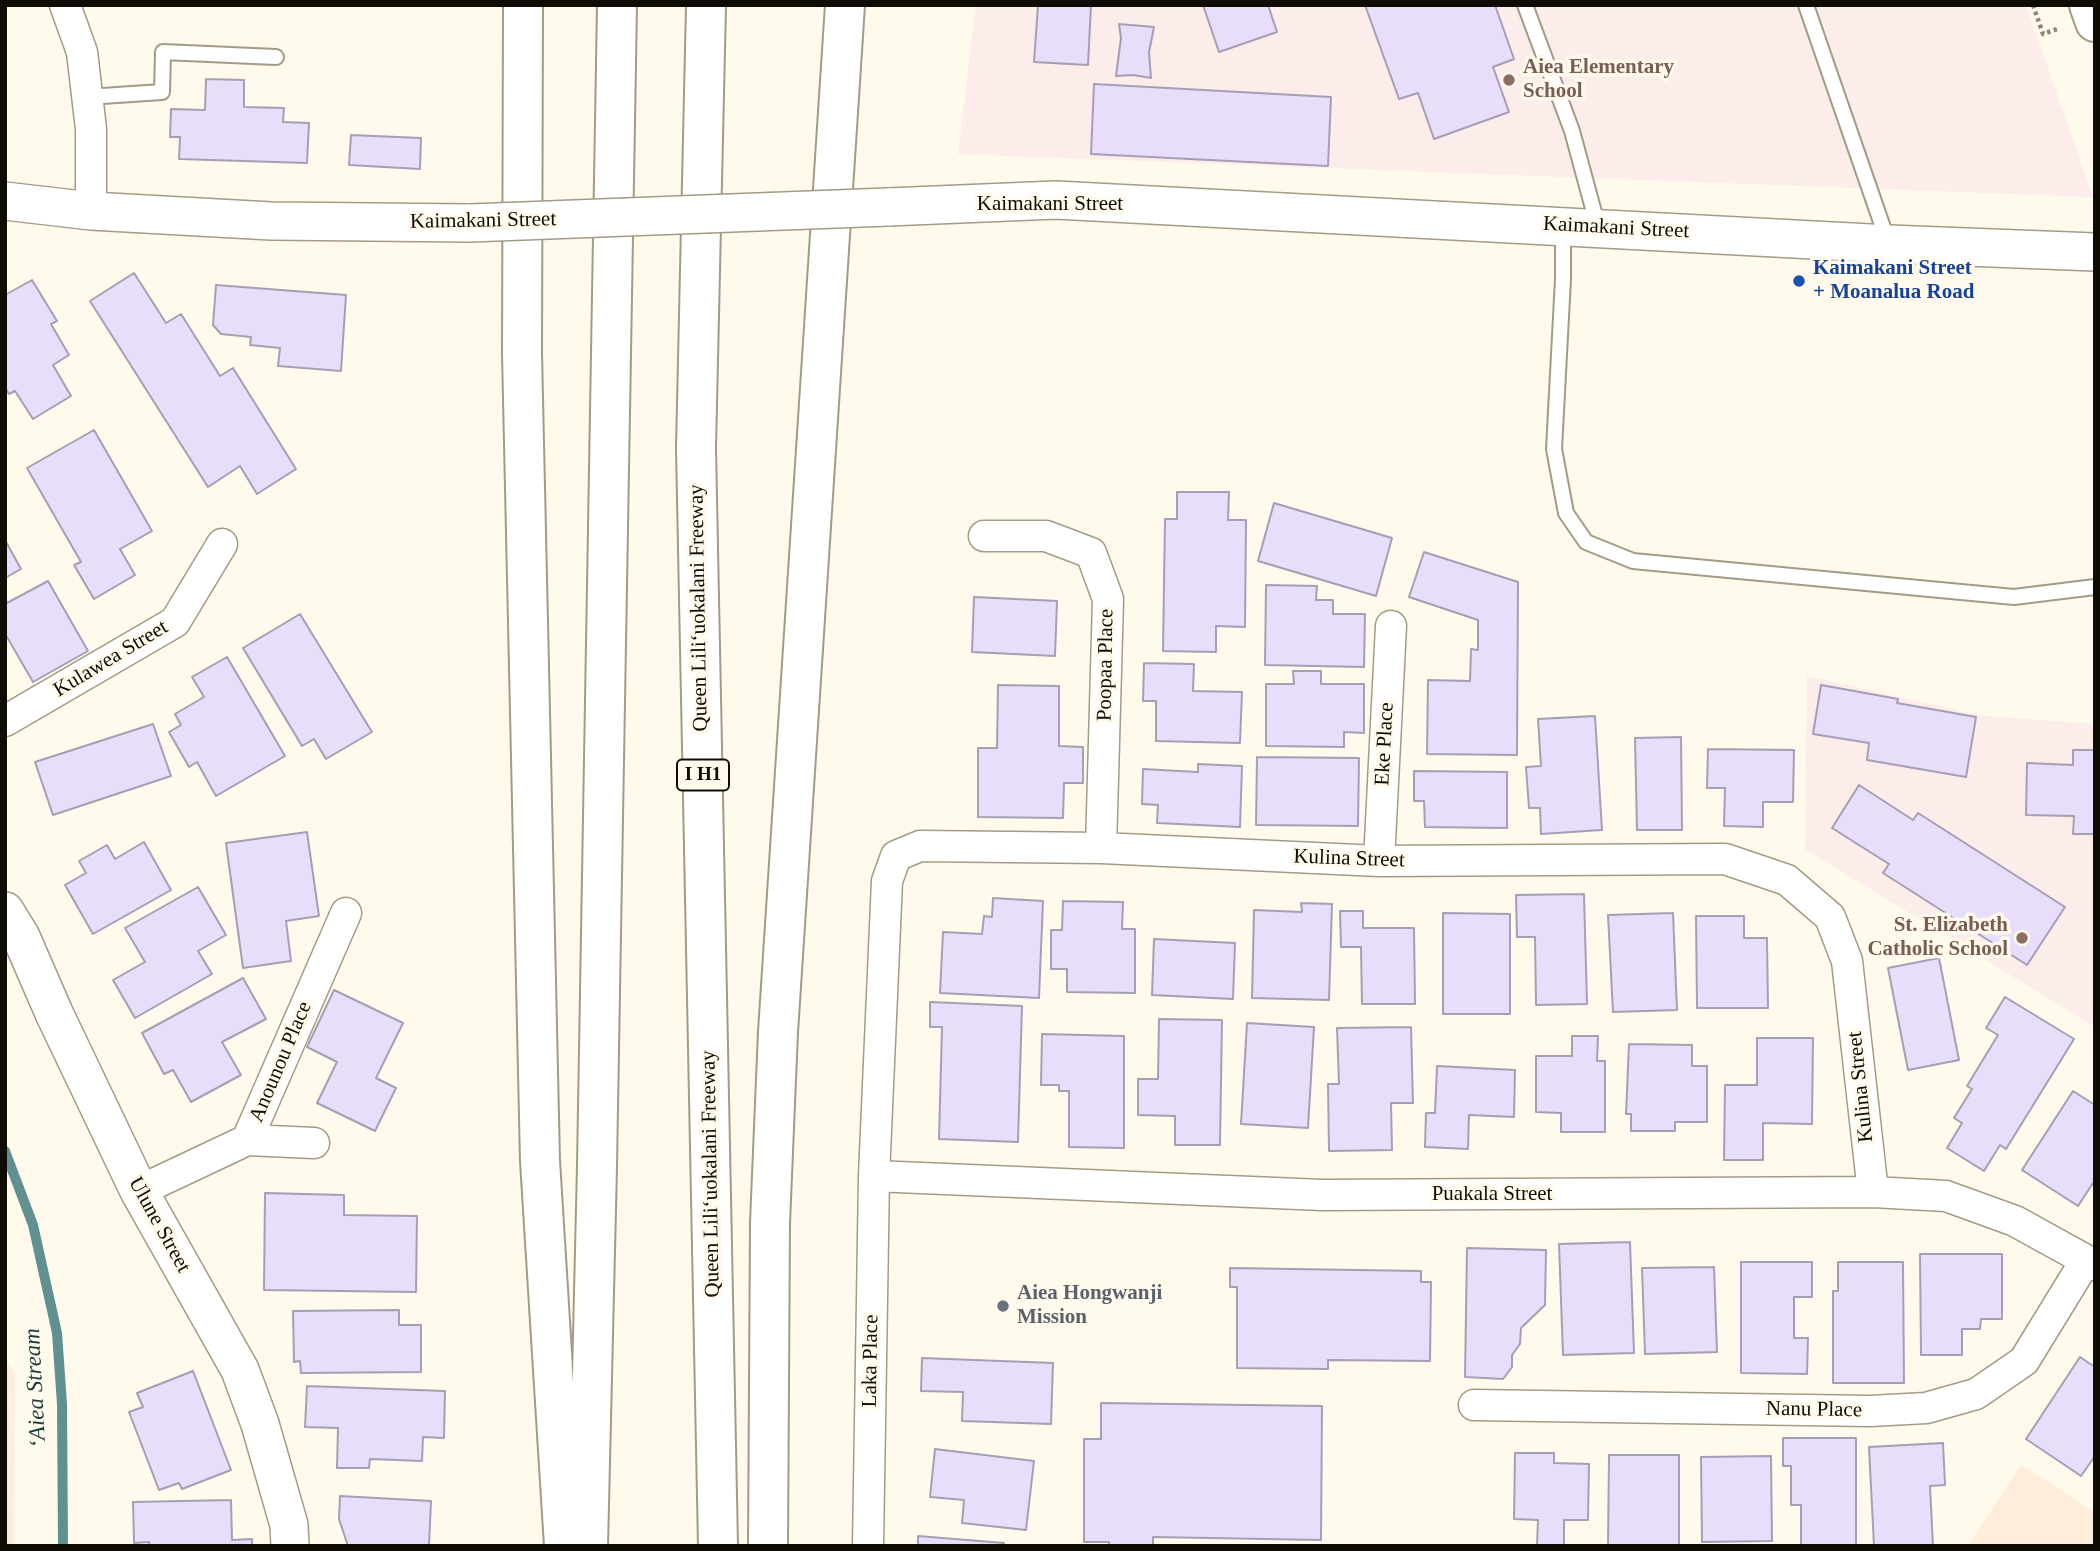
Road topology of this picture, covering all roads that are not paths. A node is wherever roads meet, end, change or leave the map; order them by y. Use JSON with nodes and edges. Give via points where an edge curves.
{"nodes":[{"id":1,"x":65,"y":5,"type":"edge"},
{"id":2,"x":523,"y":5,"type":"edge"},
{"id":3,"x":617,"y":5,"type":"edge"},
{"id":4,"x":706,"y":5,"type":"edge"},
{"id":5,"x":845,"y":5,"type":"edge"},
{"id":6,"x":869,"y":5,"type":"edge"},
{"id":7,"x":1525,"y":5,"type":"edge"},
{"id":8,"x":1806,"y":5,"type":"edge"},
{"id":9,"x":2089,"y":5,"type":"edge"},
{"id":10,"x":2095,"y":22,"type":"edge"},
{"id":11,"x":276,"y":57,"type":"dead end"},
{"id":12,"x":87,"y":97,"type":"junction"},
{"id":13,"x":5,"y":201,"type":"edge"},
{"id":14,"x":91,"y":211,"type":"junction"},
{"id":15,"x":1581,"y":226,"type":"junction"},
{"id":16,"x":1889,"y":244,"type":"junction"},
{"id":17,"x":828,"y":245,"type":"junction"},
{"id":18,"x":2095,"y":252,"type":"edge"},
{"id":19,"x":984,"y":536,"type":"dead end"},
{"id":20,"x":222,"y":544,"type":"dead end"},
{"id":21,"x":2095,"y":587,"type":"edge"},
{"id":22,"x":1391,"y":626,"type":"dead end"},
{"id":23,"x":5,"y":721,"type":"edge"},
{"id":24,"x":1101,"y":848,"type":"junction"},
{"id":25,"x":1378,"y":861,"type":"junction"},
{"id":26,"x":346,"y":913,"type":"dead end"},
{"id":27,"x":10,"y":925,"type":"edge"},
{"id":28,"x":247,"y":1140,"type":"junction"},
{"id":29,"x":314,"y":1143,"type":"dead end"},
{"id":30,"x":874,"y":1176,"type":"junction"},
{"id":31,"x":139,"y":1191,"type":"junction"},
{"id":32,"x":1873,"y":1192,"type":"junction"},
{"id":33,"x":2090,"y":1263,"type":"edge"},
{"id":34,"x":1474,"y":1405,"type":"dead end"},
{"id":35,"x":290,"y":1546,"type":"edge"},
{"id":36,"x":565,"y":1546,"type":"edge"},
{"id":37,"x":587,"y":1546,"type":"edge"},
{"id":38,"x":719,"y":1546,"type":"edge"},
{"id":39,"x":768,"y":1546,"type":"edge"},
{"id":40,"x":868,"y":1546,"type":"edge"}],
"edges":[{"from":1,"to":12,"type":"street","via":[[82,52]]},
{"from":2,"to":36,"type":"highway","via":[[522,367],[540,1161]]},
{"from":3,"to":37,"type":"highway"},
{"from":4,"to":38,"type":"highway","name":"Queen Liliʻuokalani Freeway","number":"I H1","via":[[696,448]]},
{"from":5,"to":17,"type":"highway"},
{"from":6,"to":17,"type":"highway"},
{"from":7,"to":15,"type":"lane","via":[[1572,131]]},
{"from":8,"to":16,"type":"lane"},
{"from":9,"to":10,"type":"highway"},
{"from":11,"to":12,"type":"lane","via":[[163,52],[162,92]]},
{"from":12,"to":14,"type":"street"},
{"from":13,"to":14,"type":"street","name":"Kaimakani Street"},
{"from":14,"to":15,"type":"street","name":"Kaimakani Street","bridge":true,"via":[[271,221],[470,223],[1056,200]]},
{"from":15,"to":16,"type":"street","name":"Kaimakani Street"},
{"from":15,"to":21,"type":"lane","via":[[1563,279],[1554,449],[1566,513],[1586,542],[1633,561],[2014,597]]},
{"from":16,"to":18,"type":"street","name":"Kaimakani Street"},
{"from":17,"to":39,"type":"highway","via":[[778,1032],[770,1223]]},
{"from":19,"to":24,"type":"street","name":"Poopaa Place","via":[[1046,536],[1091,553],[1108,598]]},
{"from":20,"to":23,"type":"street","name":"Kulawea Street","via":[[174,622]]},
{"from":22,"to":25,"type":"street","name":"Eke Place"},
{"from":24,"to":25,"type":"street","name":"Kulina Street"},
{"from":24,"to":30,"type":"street","name":"Kulina Street","via":[[920,846],[896,856],[887,881]]},
{"from":25,"to":32,"type":"street","name":"Kulina Street","via":[[1725,859],[1787,880],[1830,918],[1847,961]]},
{"from":26,"to":28,"type":"street","name":"Anounou Place"},
{"from":27,"to":31,"type":"street","name":"Ulune Street"},
{"from":28,"to":29,"type":"street"},
{"from":28,"to":31,"type":"street","name":"Anounou Place"},
{"from":30,"to":32,"type":"street","name":"Puakala Street","via":[[1322,1195]]},
{"from":30,"to":40,"type":"street","name":"Laka Place"},
{"from":31,"to":35,"type":"street","name":"Ulune Street","via":[[240,1370],[261,1424],[289,1525]]},
{"from":32,"to":33,"type":"street","name":"Puakala Street","via":[[1946,1196],[2015,1221]]},
{"from":33,"to":34,"type":"street","name":"Nanu Place","via":[[2024,1361],[1976,1394],[1926,1408]]}]}
